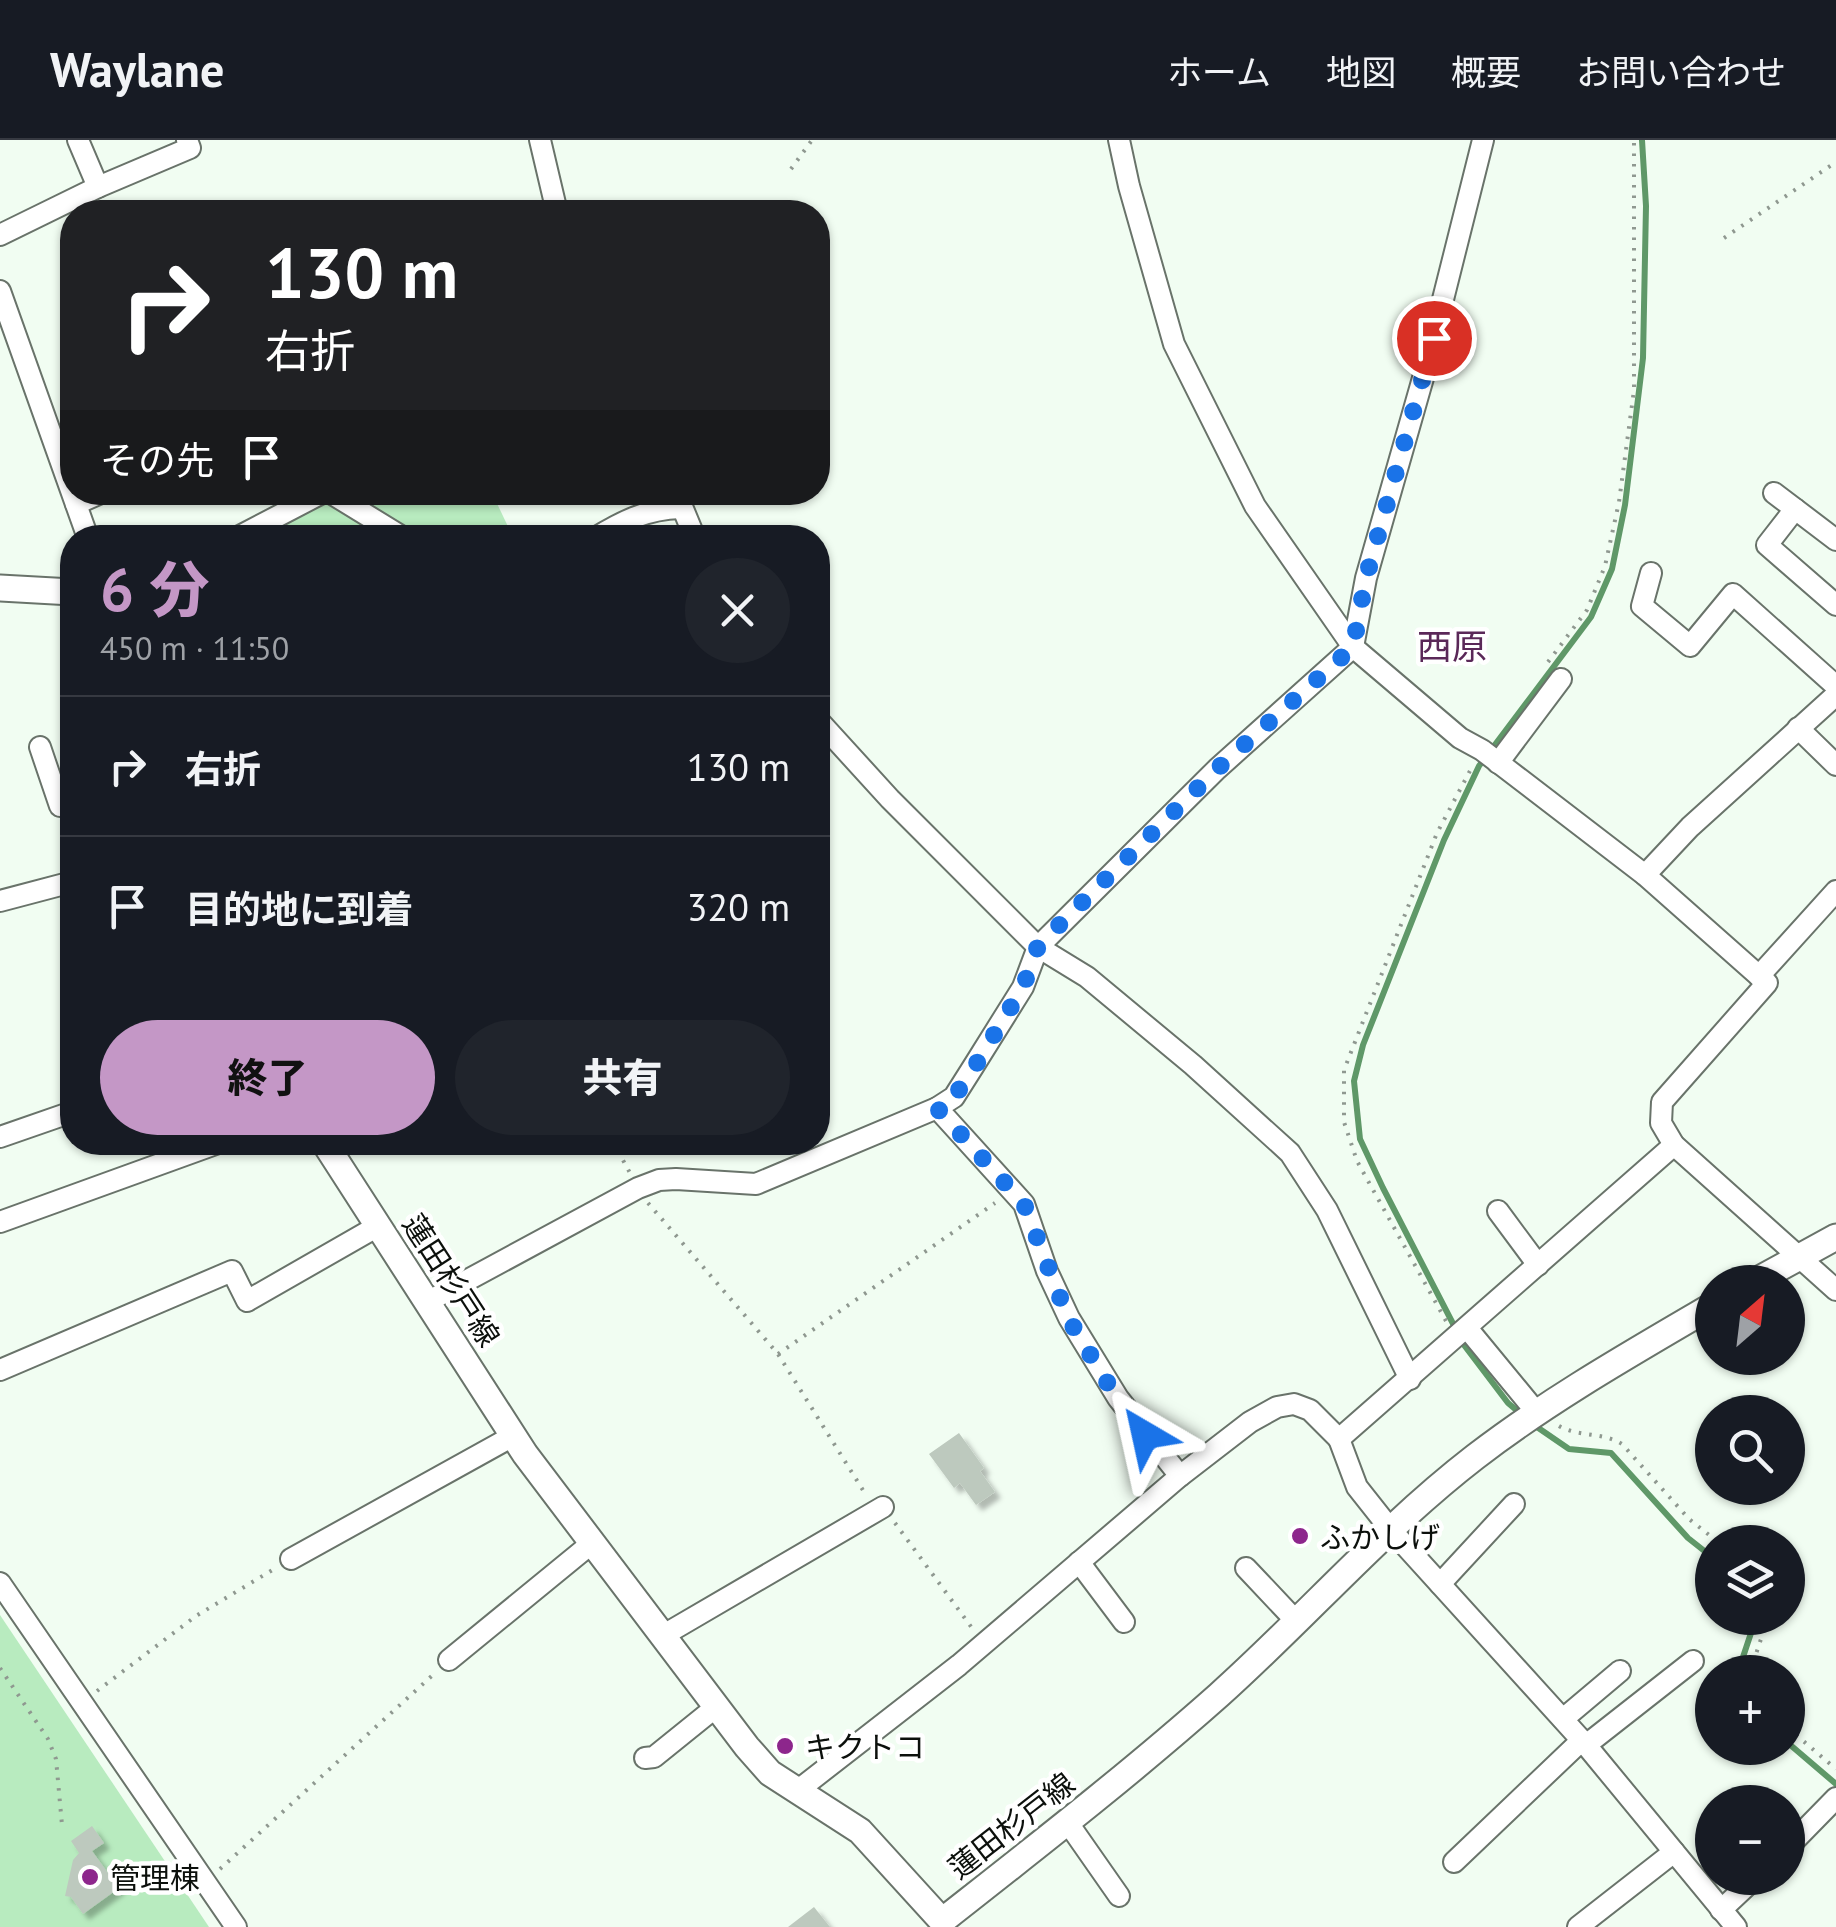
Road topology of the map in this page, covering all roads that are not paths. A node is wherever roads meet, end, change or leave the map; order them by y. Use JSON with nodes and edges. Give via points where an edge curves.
{"nodes":[{"id":1,"x":78,"y":140,"type":"edge"},
{"id":2,"x":186,"y":140,"type":"edge"},
{"id":3,"x":540,"y":140,"type":"edge"},
{"id":4,"x":1120,"y":140,"type":"edge"},
{"id":5,"x":1483,"y":140,"type":"edge"},
{"id":6,"x":98,"y":186,"type":"junction"},
{"id":7,"x":70,"y":200,"type":"edge"},
{"id":8,"x":554,"y":200,"type":"edge"},
{"id":9,"x":60,"y":205,"type":"edge"},
{"id":10,"x":0,"y":235,"type":"edge"},
{"id":11,"x":0,"y":290,"type":"edge"},
{"id":12,"x":60,"y":459,"type":"edge"},
{"id":13,"x":1774,"y":493,"type":"dead end"},
{"id":14,"x":301,"y":505,"type":"edge"},
{"id":15,"x":349,"y":505,"type":"edge"},
{"id":16,"x":666,"y":505,"type":"edge"},
{"id":17,"x":1795,"y":509,"type":"junction"},
{"id":18,"x":262,"y":525,"type":"edge"},
{"id":19,"x":382,"y":525,"type":"edge"},
{"id":20,"x":620,"y":525,"type":"edge"},
{"id":21,"x":1836,"y":540,"type":"edge"},
{"id":22,"x":1651,"y":573,"type":"dead end"},
{"id":23,"x":0,"y":588,"type":"edge"},
{"id":24,"x":60,"y":591,"type":"edge"},
{"id":25,"x":1836,"y":605,"type":"edge"},
{"id":26,"x":1353,"y":647,"type":"junction"},
{"id":27,"x":1561,"y":679,"type":"dead end"},
{"id":28,"x":1836,"y":686,"type":"edge"},
{"id":29,"x":1836,"y":695,"type":"edge"},
{"id":30,"x":1798,"y":728,"type":"junction"},
{"id":31,"x":830,"y":733,"type":"edge"},
{"id":32,"x":40,"y":747,"type":"dead end"},
{"id":33,"x":1498,"y":762,"type":"junction"},
{"id":34,"x":1836,"y":765,"type":"edge"},
{"id":35,"x":60,"y":806,"type":"edge"},
{"id":36,"x":1645,"y":875,"type":"junction"},
{"id":37,"x":60,"y":885,"type":"edge"},
{"id":38,"x":1836,"y":891,"type":"edge"},
{"id":39,"x":0,"y":901,"type":"edge"},
{"id":40,"x":1038,"y":946,"type":"junction"},
{"id":41,"x":1759,"y":976,"type":"junction"},
{"id":42,"x":937,"y":1108,"type":"junction"},
{"id":43,"x":60,"y":1116,"type":"edge"},
{"id":44,"x":0,"y":1137,"type":"edge"},
{"id":45,"x":1674,"y":1144,"type":"junction"},
{"id":46,"x":830,"y":1153,"type":"edge"},
{"id":47,"x":185,"y":1155,"type":"edge"},
{"id":48,"x":332,"y":1155,"type":"edge"},
{"id":49,"x":825,"y":1155,"type":"edge"},
{"id":50,"x":1498,"y":1211,"type":"dead end"},
{"id":51,"x":0,"y":1222,"type":"edge"},
{"id":52,"x":378,"y":1226,"type":"junction"},
{"id":53,"x":1836,"y":1237,"type":"edge"},
{"id":54,"x":1800,"y":1256,"type":"junction"},
{"id":55,"x":1538,"y":1265,"type":"junction"},
{"id":56,"x":1784,"y":1265,"type":"edge"},
{"id":57,"x":1836,"y":1290,"type":"edge"},
{"id":58,"x":427,"y":1302,"type":"junction"},
{"id":59,"x":1695,"y":1316,"type":"edge"},
{"id":60,"x":1467,"y":1328,"type":"junction"},
{"id":61,"x":0,"y":1370,"type":"edge"},
{"id":62,"x":1410,"y":1379,"type":"junction"},
{"id":63,"x":1539,"y":1411,"type":"junction"},
{"id":64,"x":513,"y":1436,"type":"junction"},
{"id":65,"x":1339,"y":1439,"type":"junction"},
{"id":66,"x":1180,"y":1476,"type":"junction"},
{"id":67,"x":1514,"y":1504,"type":"dead end"},
{"id":68,"x":880,"y":1509,"type":"road end"},
{"id":69,"x":1391,"y":1530,"type":"junction"},
{"id":70,"x":592,"y":1542,"type":"junction"},
{"id":71,"x":291,"y":1559,"type":"road end"},
{"id":72,"x":1080,"y":1562,"type":"junction"},
{"id":73,"x":1246,"y":1568,"type":"dead end"},
{"id":74,"x":0,"y":1583,"type":"edge"},
{"id":75,"x":1440,"y":1584,"type":"junction"},
{"id":76,"x":1296,"y":1621,"type":"junction"},
{"id":77,"x":1124,"y":1622,"type":"dead end"},
{"id":78,"x":662,"y":1636,"type":"junction"},
{"id":79,"x":449,"y":1660,"type":"road end"},
{"id":80,"x":1693,"y":1661,"type":"dead end"},
{"id":81,"x":1620,"y":1671,"type":"dead end"},
{"id":82,"x":716,"y":1707,"type":"junction"},
{"id":83,"x":1563,"y":1719,"type":"junction"},
{"id":84,"x":1584,"y":1742,"type":"junction"},
{"id":85,"x":646,"y":1758,"type":"dead end"},
{"id":86,"x":797,"y":1791,"type":"junction"},
{"id":87,"x":1836,"y":1798,"type":"edge"},
{"id":88,"x":1068,"y":1823,"type":"junction"},
{"id":89,"x":1805,"y":1830,"type":"edge"},
{"id":90,"x":1674,"y":1852,"type":"junction"},
{"id":91,"x":1454,"y":1862,"type":"dead end"},
{"id":92,"x":1737,"y":1895,"type":"edge"},
{"id":93,"x":1119,"y":1896,"type":"dead end"},
{"id":94,"x":1722,"y":1910,"type":"junction"},
{"id":95,"x":1587,"y":1924,"type":"edge"},
{"id":96,"x":942,"y":1925,"type":"edge"},
{"id":97,"x":236,"y":1927,"type":"edge"},
{"id":98,"x":1736,"y":1927,"type":"edge"}],
"edges":[{"from":1,"to":6,"type":"street"},
{"from":2,"to":6,"type":"street","via":[[190,148]]},
{"from":3,"to":8,"type":"street"},
{"from":4,"to":26,"type":"street","via":[[1174,344],[1255,506]]},
{"from":5,"to":26,"type":"street"},
{"from":6,"to":7,"type":"street"},
{"from":9,"to":10,"type":"street"},
{"from":11,"to":12,"type":"street"},
{"from":13,"to":17,"type":"street"},
{"from":14,"to":18,"type":"street"},
{"from":15,"to":19,"type":"street"},
{"from":16,"to":20,"type":"street"},
{"from":17,"to":21,"type":"street"},
{"from":17,"to":25,"type":"street","via":[[1767,545]]},
{"from":22,"to":28,"type":"street","via":[[1642,606],[1690,646],[1733,594]]},
{"from":23,"to":24,"type":"main road"},
{"from":26,"to":33,"type":"street"},
{"from":26,"to":40,"type":"street","via":[[1217,769]]},
{"from":27,"to":33,"type":"street"},
{"from":29,"to":30,"type":"street"},
{"from":30,"to":34,"type":"street"},
{"from":30,"to":36,"type":"street"},
{"from":31,"to":40,"type":"street"},
{"from":32,"to":35,"type":"street"},
{"from":33,"to":36,"type":"street"},
{"from":36,"to":41,"type":"street"},
{"from":37,"to":39,"type":"street"},
{"from":38,"to":41,"type":"street"},
{"from":40,"to":42,"type":"street","via":[[1023,987],[974,1068],[954,1097]]},
{"from":40,"to":62,"type":"street","via":[[1087,978],[1290,1152],[1327,1210]]},
{"from":41,"to":45,"type":"street","via":[[1766,983],[1662,1102],[1660,1123]]},
{"from":42,"to":46,"type":"street"},
{"from":42,"to":66,"type":"street","via":[[1024,1204],[1068,1318],[1118,1398]]},
{"from":43,"to":44,"type":"street"},
{"from":45,"to":54,"type":"street"},
{"from":45,"to":55,"type":"street"},
{"from":47,"to":51,"type":"street"},
{"from":48,"to":52,"type":"main road","name":"蓮田杉戸線"},
{"from":49,"to":58,"type":"street","via":[[756,1184],[659,1180]]},
{"from":50,"to":55,"type":"street"},
{"from":52,"to":58,"type":"main road","name":"蓮田杉戸線"},
{"from":52,"to":61,"type":"street","via":[[247,1302],[232,1271]]},
{"from":53,"to":54,"type":"main road"},
{"from":54,"to":56,"type":"main road"},
{"from":54,"to":57,"type":"street"},
{"from":55,"to":60,"type":"street"},
{"from":58,"to":64,"type":"main road","name":"蓮田杉戸線"},
{"from":59,"to":63,"type":"main road","name":"蓮田杉戸線"},
{"from":60,"to":62,"type":"street"},
{"from":60,"to":63,"type":"street"},
{"from":62,"to":65,"type":"street"},
{"from":63,"to":69,"type":"main road","name":"蓮田杉戸線"},
{"from":64,"to":70,"type":"main road","name":"蓮田杉戸線"},
{"from":64,"to":71,"type":"street"},
{"from":65,"to":66,"type":"street","via":[[1310,1410],[1276,1407]]},
{"from":65,"to":69,"type":"street","via":[[1357,1488]]},
{"from":66,"to":72,"type":"street"},
{"from":67,"to":75,"type":"street"},
{"from":68,"to":78,"type":"street"},
{"from":69,"to":75,"type":"street"},
{"from":69,"to":76,"type":"main road","name":"蓮田杉戸線"},
{"from":70,"to":78,"type":"main road","name":"蓮田杉戸線"},
{"from":70,"to":79,"type":"street"},
{"from":72,"to":77,"type":"street"},
{"from":72,"to":86,"type":"street"},
{"from":73,"to":76,"type":"street"},
{"from":74,"to":97,"type":"street"},
{"from":75,"to":83,"type":"street"},
{"from":76,"to":88,"type":"main road","name":"蓮田杉戸線"},
{"from":78,"to":82,"type":"main road","name":"蓮田杉戸線"},
{"from":80,"to":84,"type":"street"},
{"from":81,"to":83,"type":"street"},
{"from":82,"to":85,"type":"street"},
{"from":82,"to":86,"type":"main road","name":"蓮田杉戸線","via":[[770,1773]]},
{"from":83,"to":84,"type":"street"},
{"from":84,"to":90,"type":"street"},
{"from":84,"to":91,"type":"street"},
{"from":86,"to":96,"type":"main road","name":"蓮田杉戸線","via":[[860,1831]]},
{"from":87,"to":89,"type":"street"},
{"from":88,"to":93,"type":"street"},
{"from":88,"to":96,"type":"main road","name":"蓮田杉戸線"},
{"from":90,"to":94,"type":"street"},
{"from":90,"to":95,"type":"street"},
{"from":92,"to":94,"type":"street"},
{"from":94,"to":98,"type":"street"}]}
